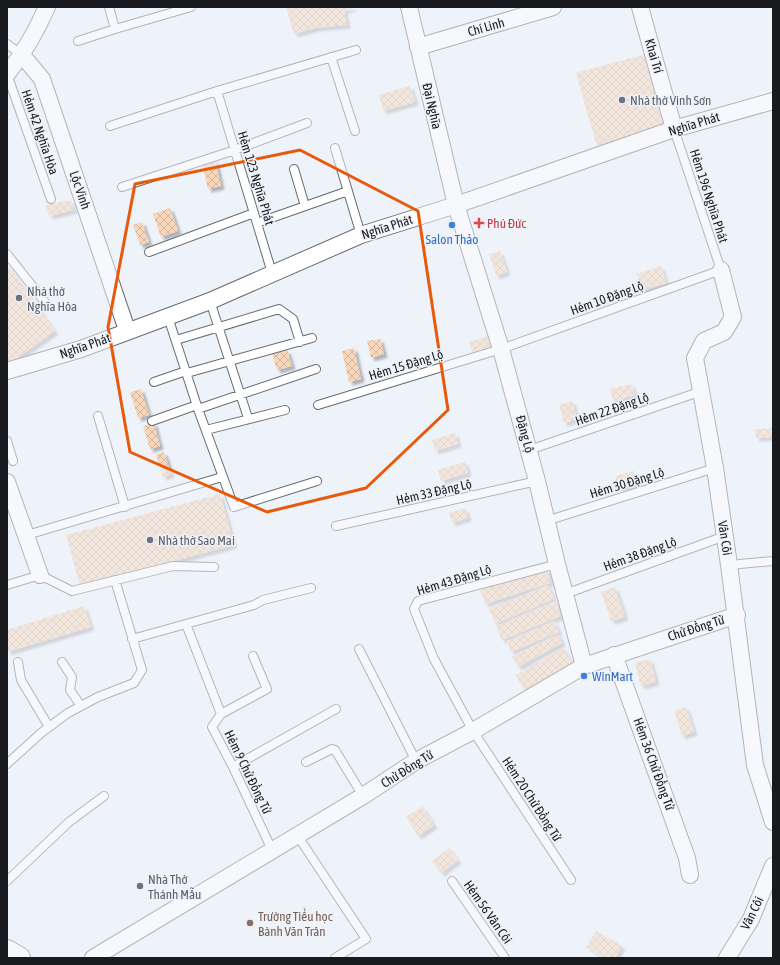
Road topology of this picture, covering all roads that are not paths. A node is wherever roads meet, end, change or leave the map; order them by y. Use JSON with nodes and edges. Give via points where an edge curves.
{"nodes":[{"id":1,"x":47,"y":7,"type":"edge"},
{"id":2,"x":109,"y":7,"type":"edge"},
{"id":3,"x":191,"y":7,"type":"edge"},
{"id":4,"x":409,"y":7,"type":"edge"},
{"id":5,"x":554,"y":7,"type":"edge"},
{"id":6,"x":640,"y":7,"type":"edge"},
{"id":7,"x":115,"y":29,"type":"junction"},
{"id":8,"x":78,"y":41,"type":"dead end"},
{"id":9,"x":7,"y":44,"type":"edge"},
{"id":10,"x":418,"y":47,"type":"junction"},
{"id":11,"x":356,"y":50,"type":"dead end"},
{"id":12,"x":22,"y":55,"type":"junction"},
{"id":13,"x":331,"y":57,"type":"junction"},
{"id":14,"x":7,"y":74,"type":"edge"},
{"id":15,"x":217,"y":91,"type":"junction"},
{"id":16,"x":773,"y":101,"type":"edge"},
{"id":17,"x":306,"y":123,"type":"dead end"},
{"id":18,"x":110,"y":126,"type":"dead end"},
{"id":19,"x":674,"y":129,"type":"junction"},
{"id":20,"x":355,"y":131,"type":"dead end"},
{"id":21,"x":335,"y":148,"type":"dead end"},
{"id":22,"x":235,"y":150,"type":"junction"},
{"id":23,"x":294,"y":169,"type":"dead end"},
{"id":24,"x":122,"y":188,"type":"dead end"},
{"id":25,"x":348,"y":191,"type":"junction"},
{"id":26,"x":51,"y":199,"type":"dead end"},
{"id":27,"x":456,"y":205,"type":"junction"},
{"id":28,"x":305,"y":206,"type":"junction"},
{"id":29,"x":254,"y":213,"type":"junction"},
{"id":30,"x":257,"y":222,"type":"junction"},
{"id":31,"x":361,"y":235,"type":"junction"},
{"id":32,"x":149,"y":252,"type":"dead end"},
{"id":33,"x":7,"y":254,"type":"edge"},
{"id":34,"x":721,"y":270,"type":"junction"},
{"id":35,"x":272,"y":273,"type":"junction"},
{"id":36,"x":210,"y":301,"type":"junction"},
{"id":37,"x":48,"y":306,"type":"dead end"},
{"id":38,"x":168,"y":317,"type":"junction"},
{"id":39,"x":218,"y":326,"type":"junction"},
{"id":40,"x":127,"y":330,"type":"junction"},
{"id":41,"x":312,"y":338,"type":"dead end"},
{"id":42,"x":176,"y":340,"type":"junction"},
{"id":43,"x":300,"y":342,"type":"junction"},
{"id":44,"x":501,"y":349,"type":"junction"},
{"id":45,"x":229,"y":361,"type":"junction"},
{"id":46,"x":316,"y":369,"type":"dead end"},
{"id":47,"x":7,"y":371,"type":"edge"},
{"id":48,"x":187,"y":372,"type":"junction"},
{"id":49,"x":154,"y":382,"type":"dead end"},
{"id":50,"x":702,"y":391,"type":"junction"},
{"id":51,"x":240,"y":395,"type":"junction"},
{"id":52,"x":318,"y":405,"type":"dead end"},
{"id":53,"x":197,"y":407,"type":"junction"},
{"id":54,"x":285,"y":410,"type":"dead end"},
{"id":55,"x":98,"y":416,"type":"dead end"},
{"id":56,"x":248,"y":418,"type":"junction"},
{"id":57,"x":152,"y":421,"type":"dead end"},
{"id":58,"x":206,"y":430,"type":"junction"},
{"id":59,"x":7,"y":441,"type":"edge"},
{"id":60,"x":529,"y":450,"type":"junction"},
{"id":61,"x":13,"y":460,"type":"dead end"},
{"id":62,"x":715,"y":468,"type":"junction"},
{"id":63,"x":222,"y":477,"type":"junction"},
{"id":64,"x":317,"y":481,"type":"dead end"},
{"id":65,"x":537,"y":481,"type":"junction"},
{"id":66,"x":7,"y":482,"type":"edge"},
{"id":67,"x":125,"y":507,"type":"junction"},
{"id":68,"x":546,"y":521,"type":"junction"},
{"id":69,"x":336,"y":526,"type":"dead end"},
{"id":70,"x":27,"y":535,"type":"junction"},
{"id":71,"x":725,"y":536,"type":"junction"},
{"id":72,"x":773,"y":561,"type":"edge"},
{"id":73,"x":557,"y":564,"type":"junction"},
{"id":74,"x":729,"y":565,"type":"junction"},
{"id":75,"x":214,"y":567,"type":"dead end"},
{"id":76,"x":40,"y":575,"type":"junction"},
{"id":77,"x":115,"y":580,"type":"junction"},
{"id":78,"x":7,"y":585,"type":"edge"},
{"id":79,"x":310,"y":588,"type":"dead end"},
{"id":80,"x":564,"y":594,"type":"junction"},
{"id":81,"x":737,"y":615,"type":"junction"},
{"id":82,"x":186,"y":624,"type":"junction"},
{"id":83,"x":132,"y":639,"type":"junction"},
{"id":84,"x":359,"y":649,"type":"dead end"},
{"id":85,"x":614,"y":655,"type":"junction"},
{"id":86,"x":253,"y":656,"type":"dead end"},
{"id":87,"x":18,"y":662,"type":"dead end"},
{"id":88,"x":62,"y":662,"type":"dead end"},
{"id":89,"x":584,"y":666,"type":"junction"},
{"id":90,"x":81,"y":706,"type":"junction"},
{"id":91,"x":336,"y":709,"type":"dead end"},
{"id":92,"x":221,"y":714,"type":"junction"},
{"id":93,"x":49,"y":727,"type":"junction"},
{"id":94,"x":473,"y":731,"type":"junction"},
{"id":95,"x":416,"y":761,"type":"junction"},
{"id":96,"x":306,"y":762,"type":"dead end"},
{"id":97,"x":7,"y":764,"type":"edge"},
{"id":98,"x":234,"y":767,"type":"junction"},
{"id":99,"x":104,"y":796,"type":"dead end"},
{"id":100,"x":363,"y":796,"type":"junction"},
{"id":101,"x":773,"y":822,"type":"edge"},
{"id":102,"x":297,"y":835,"type":"junction"},
{"id":103,"x":272,"y":850,"type":"junction"},
{"id":104,"x":773,"y":866,"type":"edge"},
{"id":105,"x":690,"y":875,"type":"dead end"},
{"id":106,"x":571,"y":880,"type":"dead end"},
{"id":107,"x":7,"y":881,"type":"edge"},
{"id":108,"x":452,"y":881,"type":"dead end"},
{"id":109,"x":7,"y":951,"type":"edge"},
{"id":110,"x":19,"y":958,"type":"edge"},
{"id":111,"x":93,"y":958,"type":"edge"},
{"id":112,"x":335,"y":958,"type":"edge"},
{"id":113,"x":505,"y":958,"type":"edge"},
{"id":114,"x":727,"y":958,"type":"edge"}],
"edges":[{"from":1,"to":12,"type":"street"},
{"from":2,"to":7,"type":"lane"},
{"from":3,"to":7,"type":"lane"},
{"from":4,"to":10,"type":"street","name":"Đại Nghĩa"},
{"from":5,"to":10,"type":"street","name":"Chí Linh"},
{"from":6,"to":19,"type":"street","name":"Khai Trí"},
{"from":7,"to":8,"type":"lane"},
{"from":9,"to":12,"type":"lane"},
{"from":10,"to":27,"type":"street","name":"Đại Nghĩa"},
{"from":11,"to":13,"type":"lane"},
{"from":12,"to":14,"type":"street"},
{"from":12,"to":40,"type":"street","name":"Lộc Vinh","via":[[42,78]]},
{"from":13,"to":15,"type":"lane"},
{"from":13,"to":20,"type":"lane"},
{"from":14,"to":26,"type":"lane","name":"Hẻm 42 Nghĩa Hòa"},
{"from":15,"to":18,"type":"lane"},
{"from":15,"to":22,"type":"lane","name":"Hẻm 123 Nghĩa Phát"},
{"from":16,"to":19,"type":"street","name":"Nghĩa Phát"},
{"from":17,"to":22,"type":"lane"},
{"from":19,"to":27,"type":"street","name":"Nghĩa Phát"},
{"from":19,"to":34,"type":"lane","name":"Hẻm 196 Nghĩa Phát"},
{"from":21,"to":25,"type":"lane"},
{"from":22,"to":24,"type":"lane"},
{"from":22,"to":29,"type":"lane","name":"Hẻm 123 Nghĩa Phát"},
{"from":23,"to":28,"type":"lane"},
{"from":25,"to":28,"type":"lane"},
{"from":25,"to":31,"type":"lane"},
{"from":27,"to":31,"type":"street","name":"Nghĩa Phát"},
{"from":27,"to":44,"type":"street","name":"Đặng Lộ"},
{"from":28,"to":30,"type":"lane"},
{"from":29,"to":30,"type":"lane","name":"Hẻm 123 Nghĩa Phát"},
{"from":29,"to":32,"type":"lane"},
{"from":30,"to":35,"type":"lane","name":"Hẻm 123 Nghĩa Phát"},
{"from":31,"to":35,"type":"street","name":"Nghĩa Phát"},
{"from":33,"to":37,"type":"lane"},
{"from":34,"to":44,"type":"lane","name":"Hẻm 10 Đặng Lộ"},
{"from":34,"to":50,"type":"street","name":"Vân Côi","via":[[732,316],[724,332],[704,341],[695,358]]},
{"from":35,"to":36,"type":"street","name":"Nghĩa Phát"},
{"from":36,"to":38,"type":"street","name":"Nghĩa Phát"},
{"from":36,"to":39,"type":"lane"},
{"from":38,"to":40,"type":"street","name":"Nghĩa Phát"},
{"from":38,"to":42,"type":"lane"},
{"from":39,"to":42,"type":"lane"},
{"from":39,"to":43,"type":"lane","via":[[278,309],[293,319]]},
{"from":39,"to":45,"type":"lane"},
{"from":40,"to":47,"type":"street","name":"Nghĩa Phát","via":[[81,349]]},
{"from":41,"to":43,"type":"lane"},
{"from":42,"to":48,"type":"lane"},
{"from":43,"to":45,"type":"lane"},
{"from":44,"to":52,"type":"lane","name":"Hẻm 15 Đặng Lộ"},
{"from":44,"to":60,"type":"street","name":"Đặng Lộ"},
{"from":45,"to":48,"type":"lane"},
{"from":45,"to":51,"type":"lane"},
{"from":46,"to":51,"type":"lane"},
{"from":48,"to":49,"type":"lane"},
{"from":48,"to":53,"type":"lane"},
{"from":50,"to":60,"type":"lane","name":"Hẻm 22 Đặng Lộ"},
{"from":50,"to":62,"type":"street","name":"Vân Côi"},
{"from":51,"to":53,"type":"lane"},
{"from":51,"to":56,"type":"lane"},
{"from":53,"to":57,"type":"lane"},
{"from":53,"to":58,"type":"lane"},
{"from":54,"to":56,"type":"lane"},
{"from":55,"to":67,"type":"lane"},
{"from":56,"to":58,"type":"lane"},
{"from":58,"to":63,"type":"lane"},
{"from":59,"to":61,"type":"lane"},
{"from":60,"to":65,"type":"street","name":"Đặng Lộ"},
{"from":62,"to":68,"type":"lane","name":"Hẻm 30 Đặng Lộ"},
{"from":62,"to":71,"type":"street","name":"Vân Côi"},
{"from":63,"to":64,"type":"lane","via":[[234,507]]},
{"from":63,"to":67,"type":"lane"},
{"from":65,"to":68,"type":"street","name":"Đặng Lộ"},
{"from":65,"to":69,"type":"lane","name":"Hẻm 33 Đặng Lộ"},
{"from":66,"to":70,"type":"street"},
{"from":67,"to":70,"type":"lane"},
{"from":68,"to":73,"type":"street","name":"Đặng Lộ"},
{"from":70,"to":76,"type":"street"},
{"from":71,"to":74,"type":"street","name":"Vân Côi"},
{"from":71,"to":80,"type":"lane","name":"Hẻm 38 Đặng Lộ"},
{"from":72,"to":74,"type":"lane"},
{"from":73,"to":80,"type":"street","name":"Đặng Lộ"},
{"from":73,"to":94,"type":"lane","name":"Hẻm 43 Đặng Lộ","via":[[418,601],[414,609],[434,658]]},
{"from":74,"to":81,"type":"street","name":"Vân Côi"},
{"from":75,"to":77,"type":"lane","via":[[173,566]]},
{"from":76,"to":77,"type":"lane","via":[[72,591]]},
{"from":76,"to":78,"type":"lane"},
{"from":77,"to":83,"type":"lane"},
{"from":79,"to":82,"type":"lane"},
{"from":80,"to":89,"type":"street","name":"Đặng Lộ"},
{"from":81,"to":85,"type":"street","name":"Chử Đồng Tử"},
{"from":81,"to":101,"type":"street","name":"Vân Côi","via":[[755,764]]},
{"from":82,"to":83,"type":"lane"},
{"from":82,"to":92,"type":"lane","name":"Hẻm 9 Chử Đồng Tử"},
{"from":83,"to":90,"type":"lane","via":[[142,670],[134,682]]},
{"from":84,"to":95,"type":"lane"},
{"from":85,"to":89,"type":"street","name":"Chử Đồng Tử"},
{"from":85,"to":105,"type":"street","name":"Hẻm 36 Chử Đồng Tử","via":[[687,858]]},
{"from":86,"to":92,"type":"lane","via":[[267,689]]},
{"from":87,"to":93,"type":"lane","via":[[21,680]]},
{"from":88,"to":90,"type":"lane","via":[[72,677],[70,690]]},
{"from":89,"to":94,"type":"street","name":"Chử Đồng Tử"},
{"from":90,"to":93,"type":"lane"},
{"from":91,"to":98,"type":"lane"},
{"from":92,"to":98,"type":"lane","name":"Hẻm 9 Chử Đồng Tử","via":[[212,727]]},
{"from":93,"to":97,"type":"lane"},
{"from":94,"to":95,"type":"street","name":"Chử Đồng Tử"},
{"from":94,"to":106,"type":"lane","name":"Hẻm 20 Chử Đồng Tử"},
{"from":95,"to":100,"type":"street","name":"Chử Đồng Tử"},
{"from":96,"to":100,"type":"lane","via":[[332,749],[335,750]]},
{"from":98,"to":103,"type":"lane","name":"Hẻm 9 Chử Đồng Tử"},
{"from":99,"to":107,"type":"lane","via":[[69,822]]},
{"from":100,"to":102,"type":"street","name":"Chử Đồng Tử"},
{"from":102,"to":103,"type":"street","name":"Chử Đồng Tử"},
{"from":102,"to":112,"type":"lane","via":[[366,939]]},
{"from":103,"to":111,"type":"street","name":"Chử Đồng Tử"},
{"from":104,"to":114,"type":"street","name":"Vân Côi","via":[[751,920]]},
{"from":108,"to":113,"type":"lane","name":"Hẻm 56 Vân Côi"},
{"from":109,"to":110,"type":"street"}]}
